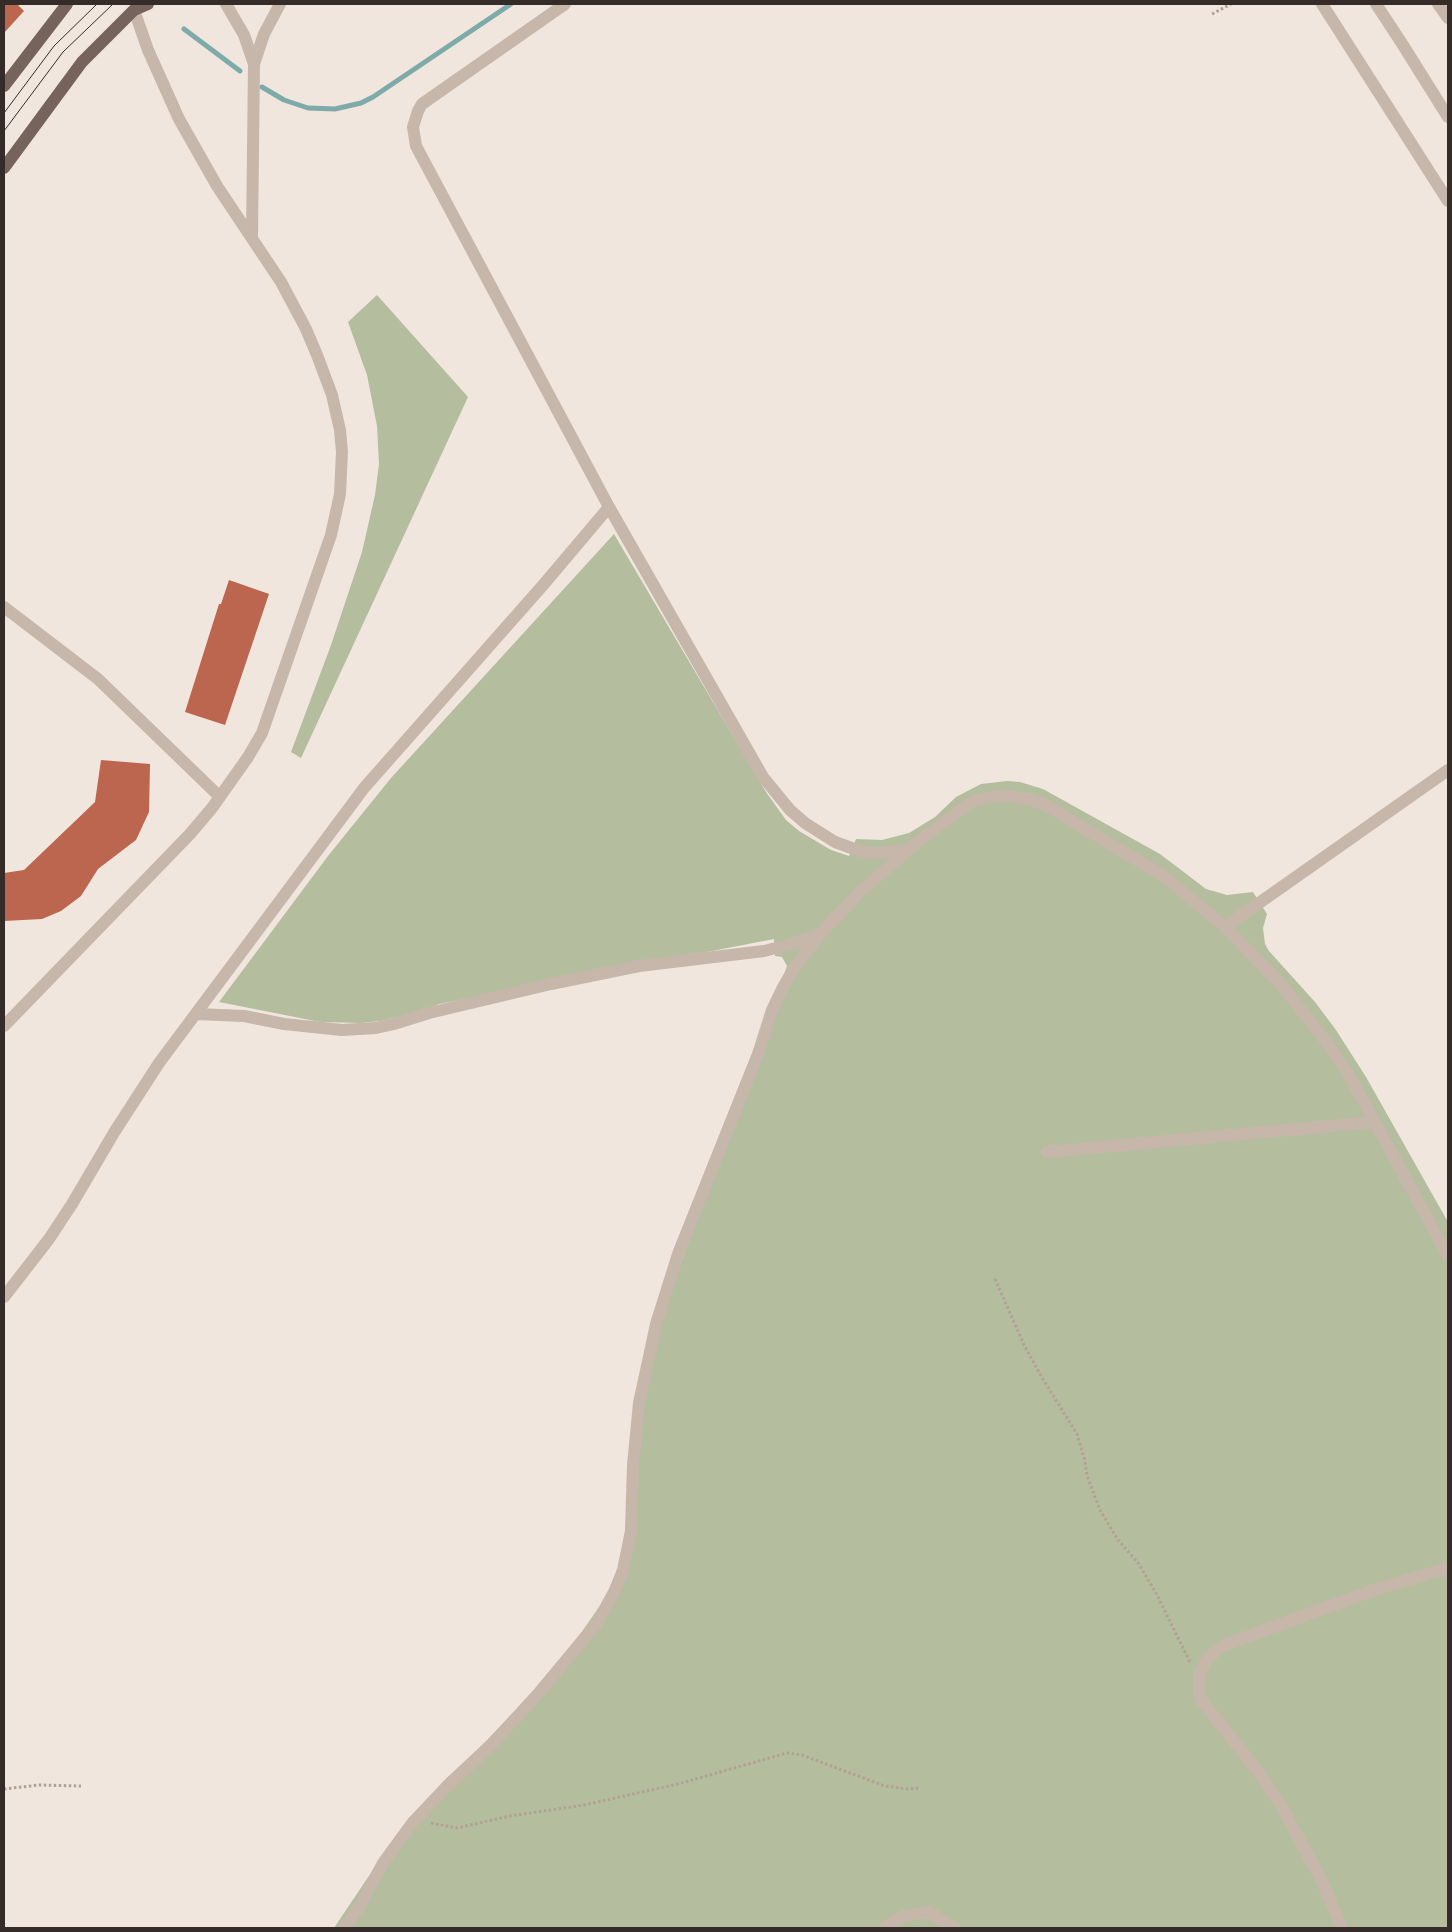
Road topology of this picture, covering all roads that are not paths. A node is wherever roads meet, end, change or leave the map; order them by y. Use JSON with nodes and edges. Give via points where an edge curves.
{"nodes":[{"id":1,"x":67,"y":4,"type":"edge"},
{"id":2,"x":148,"y":4,"type":"edge"},
{"id":3,"x":226,"y":4,"type":"edge"},
{"id":4,"x":280,"y":4,"type":"edge"},
{"id":5,"x":565,"y":4,"type":"edge"},
{"id":6,"x":1322,"y":4,"type":"edge"},
{"id":7,"x":1376,"y":4,"type":"edge"},
{"id":8,"x":1438,"y":4,"type":"edge"},
{"id":9,"x":134,"y":10,"type":"junction"},
{"id":10,"x":1448,"y":18,"type":"edge"},
{"id":11,"x":254,"y":64,"type":"junction"},
{"id":12,"x":4,"y":86,"type":"edge"},
{"id":13,"x":1448,"y":118,"type":"edge"},
{"id":14,"x":4,"y":168,"type":"edge"},
{"id":15,"x":1448,"y":201,"type":"edge"},
{"id":16,"x":252,"y":238,"type":"junction"},
{"id":17,"x":609,"y":507,"type":"junction"},
{"id":18,"x":4,"y":607,"type":"edge"},
{"id":19,"x":1448,"y":770,"type":"edge"},
{"id":20,"x":220,"y":797,"type":"junction"},
{"id":21,"x":910,"y":849,"type":"junction"},
{"id":22,"x":1225,"y":927,"type":"junction"},
{"id":23,"x":819,"y":935,"type":"junction"},
{"id":24,"x":196,"y":1014,"type":"junction"},
{"id":25,"x":4,"y":1026,"type":"edge"},
{"id":26,"x":1374,"y":1122,"type":"junction"},
{"id":27,"x":1046,"y":1152,"type":"dead end"},
{"id":28,"x":1448,"y":1256,"type":"edge"},
{"id":29,"x":4,"y":1297,"type":"edge"},
{"id":30,"x":1448,"y":1568,"type":"edge"},
{"id":31,"x":344,"y":1928,"type":"edge"},
{"id":32,"x":884,"y":1928,"type":"edge"},
{"id":33,"x":954,"y":1928,"type":"edge"},
{"id":34,"x":1342,"y":1928,"type":"edge"}],
"edges":[{"from":1,"to":12,"type":"main road"},
{"from":2,"to":9,"type":"main road"},
{"from":3,"to":11,"type":"street","via":[[244,35]]},
{"from":4,"to":11,"type":"street","via":[[264,34]]},
{"from":5,"to":17,"type":"street","via":[[422,104],[415,119],[414,136],[420,155]]},
{"from":6,"to":15,"type":"street"},
{"from":7,"to":13,"type":"street"},
{"from":8,"to":10,"type":"street"},
{"from":9,"to":14,"type":"main road","via":[[82,62]]},
{"from":9,"to":16,"type":"street","via":[[151,58],[179,119],[217,186]]},
{"from":11,"to":16,"type":"street"},
{"from":16,"to":20,"type":"street","via":[[294,305],[318,355],[335,408],[342,473],[331,535],[262,733]]},
{"from":17,"to":21,"type":"street","via":[[751,757],[778,796],[805,823],[846,847],[882,853]]},
{"from":17,"to":24,"type":"street","via":[[364,788]]},
{"from":18,"to":20,"type":"street","via":[[98,679]]},
{"from":19,"to":22,"type":"street"},
{"from":20,"to":25,"type":"street","via":[[190,834]]},
{"from":21,"to":22,"type":"street","via":[[973,801],[997,796],[1032,800],[1165,877]]},
{"from":21,"to":23,"type":"street","via":[[862,890]]},
{"from":22,"to":26,"type":"street","via":[[1304,1012],[1350,1077]]},
{"from":23,"to":24,"type":"street","via":[[764,951],[649,965],[559,982],[376,1028],[333,1029],[244,1016]]},
{"from":23,"to":31,"type":"street","via":[[793,970],[772,1010],[758,1054],[666,1289],[639,1403],[631,1531],[615,1590],[597,1623],[537,1695],[417,1818],[384,1863]]},
{"from":24,"to":29,"type":"street","via":[[138,1095],[53,1232]]},
{"from":26,"to":27,"type":"street"},
{"from":26,"to":28,"type":"street"},
{"from":30,"to":34,"type":"street","via":[[1374,1590],[1222,1646],[1208,1658],[1200,1674],[1198,1683],[1202,1701],[1256,1770],[1298,1836]]},
{"from":32,"to":33,"type":"street","via":[[904,1916],[929,1912]]}]}
